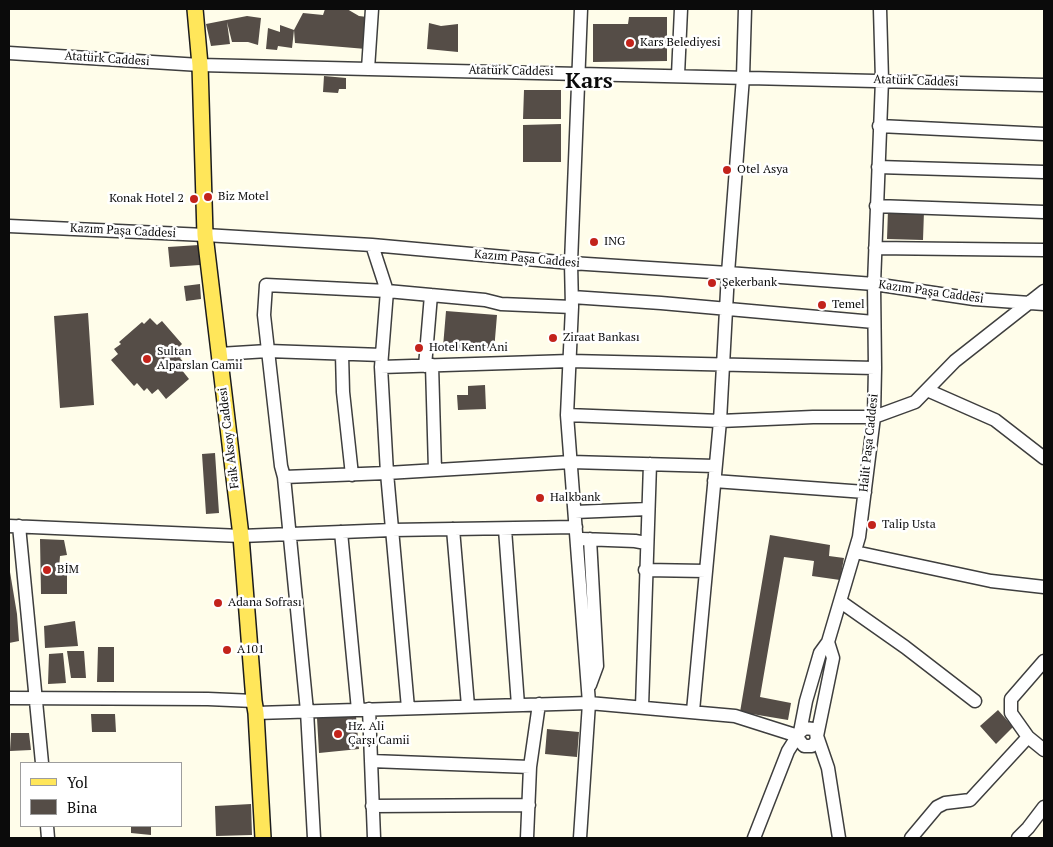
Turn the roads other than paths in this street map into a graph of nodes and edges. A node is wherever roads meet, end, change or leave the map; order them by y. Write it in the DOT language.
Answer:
graph roads {
  1 [pos="195,9"];
  2 [pos="372,9"];
  3 [pos="581,9"];
  4 [pos="681,9"];
  5 [pos="745,9"];
  6 [pos="880,9"];
  7 [pos="9,53"];
  8 [pos="200,65"];
  9 [pos="368,68"];
  10 [pos="579,73"];
  11 [pos="678,76"];
  12 [pos="743,77"];
  13 [pos="882,80"];
  14 [pos="1044,85"];
  15 [pos="880,126"];
  16 [pos="1044,134"];
  17 [pos="878,167"];
  18 [pos="1044,172"];
  19 [pos="876,206"];
  20 [pos="1044,212"];
  21 [pos="9,226"];
  22 [pos="205,235"];
  23 [pos="372,245"];
  24 [pos="875,248"];
  25 [pos="1044,250"];
  26 [pos="571,263"];
  27 [pos="728,273"];
  28 [pos="874,284"];
  29 [pos="387,291"];
  30 [pos="1044,291"];
  31 [pos="431,295"];
  32 [pos="572,302"];
  33 [pos="1029,302"];
  34 [pos="1044,304"];
  35 [pos="725,310"];
  36 [pos="874,322"];
  37 [pos="268,351"];
  38 [pos="219,354"];
  39 [pos="342,354"];
  40 [pos="382,361"];
  41 [pos="570,362"];
  42 [pos="722,365"];
  43 [pos="428,366"];
  44 [pos="875,368"];
  45 [pos="927,390"];
  46 [pos="567,415"];
  47 [pos="874,417"];
  48 [pos="720,421"];
  49 [pos="1041,454"];
  50 [pos="571,462"];
  51 [pos="650,464"];
  52 [pos="715,466"];
  53 [pos="435,470"];
  54 [pos="387,473"];
  55 [pos="352,475"];
  56 [pos="284,478"];
  57 [pos="714,481"];
  58 [pos="865,492"];
  59 [pos="648,509"];
  60 [pos="575,512"];
  61 [pos="14,526"];
  62 [pos="505,528"];
  63 [pos="453,529"];
  64 [pos="392,530"];
  65 [pos="340,532"];
  66 [pos="576,533"];
  67 [pos="290,534"];
  68 [pos="241,536"];
  69 [pos="590,539"];
  70 [pos="646,543"];
  71 [pos="855,552"];
  72 [pos="645,570"];
  73 [pos="706,571"];
  74 [pos="1044,587"];
  75 [pos="841,602"];
  76 [pos="828,642"];
  77 [pos="1044,661"];
  78 [pos="9,698"];
  79 [pos="37,698"];
  80 [pos="589,698"];
  81 [pos="975,701"];
  82 [pos="540,704"];
  83 [pos="518,705"];
  84 [pos="468,706"];
  85 [pos="255,707"];
  86 [pos="642,707"];
  87 [pos="408,708"];
  88 [pos="364,709"];
  89 [pos="306,711"];
  90 [pos="693,711"];
  91 [pos="799,734"];
  92 [pos="817,736"];
  93 [pos="1028,737"];
  94 [pos="1044,750"];
  95 [pos="371,761"];
  96 [pos="42,762"];
  97 [pos="530,767"];
  98 [pos="529,805"];
  99 [pos="372,806"];
  100 [pos="1044,807"];
  101 [pos="263,838"];
  102 [pos="314,838"];
  103 [pos="374,838"];
  104 [pos="527,838"];
  105 [pos="580,838"];
  106 [pos="754,838"];
  107 [pos="839,838"];
  108 [pos="912,838"];
  109 [pos="1018,838"];
  1 -- 8 [label="main road, Faik Aksoy Caddesi"];
  2 -- 9 [label="street"];
  3 -- 10 [label="street"];
  4 -- 11 [label="street"];
  5 -- 12 [label="street"];
  6 -- 13 [label="street, Halit Paşa Caddesi"];
  7 -- 8 [label="street, Atatürk Caddesi"];
  8 -- 9 [label="street, Atatürk Caddesi"];
  8 -- 22 [label="main road, Faik Aksoy Caddesi"];
  9 -- 10 [label="street, Atatürk Caddesi"];
  10 -- 11 [label="street, Atatürk Caddesi"];
  10 -- 26 [label="street"];
  11 -- 12 [label="street, Atatürk Caddesi"];
  12 -- 13 [label="street, Atatürk Caddesi"];
  12 -- 27 [label="street"];
  13 -- 14 [label="street, Atatürk Caddesi"];
  13 -- 15 [label="street, Halit Paşa Caddesi"];
  15 -- 16 [label="street"];
  15 -- 17 [label="street, Halit Paşa Caddesi"];
  17 -- 18 [label="street"];
  17 -- 19 [label="street, Halit Paşa Caddesi"];
  19 -- 20 [label="street"];
  19 -- 24 [label="street, Halit Paşa Caddesi"];
  21 -- 22 [label="street, Kazım Paşa Caddesi"];
  22 -- 23 [label="street, Kazım Paşa Caddesi"];
  22 -- 38 [label="main road, Faik Aksoy Caddesi"];
  23 -- 26 [label="street, Kazım Paşa Caddesi"];
  23 -- 29 [label="street"];
  24 -- 25 [label="street"];
  24 -- 28 [label="street, Halit Paşa Caddesi"];
  26 -- 27 [label="street, Kazım Paşa Caddesi"];
  26 -- 32 [label="street"];
  27 -- 28 [label="street, Kazım Paşa Caddesi"];
  27 -- 35 [label="street"];
  28 -- 33 [label="street, Kazım Paşa Caddesi"];
  28 -- 36 [label="street, Halit Paşa Caddesi"];
  29 -- 31 [label="street"];
  29 -- 37 [label="street"];
  29 -- 40 [label="street"];
  30 -- 33 [label="street"];
  31 -- 32 [label="street"];
  31 -- 43 [label="street"];
  32 -- 35 [label="street"];
  32 -- 41 [label="street"];
  33 -- 34 [label="street, Kazım Paşa Caddesi"];
  33 -- 45 [label="street"];
  35 -- 36 [label="street"];
  35 -- 42 [label="street"];
  36 -- 44 [label="street, Halit Paşa Caddesi"];
  37 -- 38 [label="street"];
  37 -- 39 [label="street"];
  37 -- 56 [label="street"];
  38 -- 68 [label="main road, Faik Aksoy Caddesi"];
  39 -- 40 [label="street"];
  39 -- 55 [label="street"];
  40 -- 43 [label="street"];
  40 -- 54 [label="street"];
  41 -- 42 [label="street"];
  41 -- 43 [label="street"];
  41 -- 46 [label="street"];
  42 -- 44 [label="street"];
  42 -- 48 [label="street"];
  43 -- 53 [label="street"];
  44 -- 47 [label="street, Halit Paşa Caddesi"];
  45 -- 47 [label="street"];
  45 -- 49 [label="street"];
  46 -- 48 [label="street"];
  46 -- 50 [label="street"];
  47 -- 48 [label="street"];
  47 -- 58 [label="street, Halit Paşa Caddesi"];
  48 -- 52 [label="street"];
  50 -- 51 [label="street"];
  50 -- 53 [label="street"];
  50 -- 60 [label="street"];
  51 -- 52 [label="street"];
  51 -- 59 [label="street"];
  52 -- 57 [label="street"];
  53 -- 54 [label="street"];
  54 -- 55 [label="street"];
  54 -- 64 [label="street"];
  55 -- 56 [label="street"];
  56 -- 67 [label="street"];
  57 -- 58 [label="street"];
  57 -- 73 [label="street"];
  58 -- 71 [label="street, Halit Paşa Caddesi"];
  59 -- 60 [label="street"];
  59 -- 70 [label="street"];
  60 -- 66 [label="street"];
  61 -- 68 [label="street"];
  61 -- 79 [label="street"];
  62 -- 63 [label="street"];
  62 -- 66 [label="street"];
  62 -- 83 [label="street"];
  63 -- 64 [label="street"];
  63 -- 84 [label="street"];
  64 -- 65 [label="street"];
  64 -- 87 [label="street"];
  65 -- 67 [label="street"];
  65 -- 88 [label="street"];
  66 -- 69 [label="street"];
  66 -- 80 [label="street"];
  67 -- 68 [label="street"];
  67 -- 89 [label="street"];
  68 -- 85 [label="main road, Faik Aksoy Caddesi"];
  69 -- 70 [label="street"];
  69 -- 80 [label="street"];
  70 -- 72 [label="street"];
  71 -- 74 [label="street"];
  71 -- 75 [label="street, Halit Paşa Caddesi"];
  72 -- 73 [label="street"];
  72 -- 86 [label="street"];
  73 -- 90 [label="street"];
  75 -- 76 [label="street, Halit Paşa Caddesi"];
  75 -- 81 [label="street"];
  76 -- 91 [label="street"];
  76 -- 92 [label="street, Halit Paşa Caddesi"];
  77 -- 93 [label="street"];
  78 -- 79 [label="street"];
  79 -- 85 [label="street"];
  79 -- 96 [label="street"];
  80 -- 82 [label="street"];
  80 -- 86 [label="street"];
  80 -- 105 [label="street"];
  82 -- 83 [label="street"];
  82 -- 97 [label="street"];
  83 -- 84 [label="street"];
  84 -- 87 [label="street"];
  85 -- 89 [label="street"];
  85 -- 101 [label="main road, Faik Aksoy Caddesi"];
  86 -- 90 [label="street"];
  87 -- 88 [label="street"];
  88 -- 89 [label="street"];
  88 -- 95 [label="street"];
  89 -- 102 [label="street"];
  90 -- 91 [label="street"];
  91 -- 92 [label="street"];
  91 -- 106 [label="street"];
  92 -- 107 [label="street"];
  93 -- 94 [label="street"];
  93 -- 108 [label="street"];
  95 -- 97 [label="street"];
  95 -- 99 [label="street"];
  97 -- 98 [label="street"];
  98 -- 99 [label="street"];
  98 -- 104 [label="street"];
  99 -- 103 [label="street"];
  100 -- 109 [label="street"];
}
